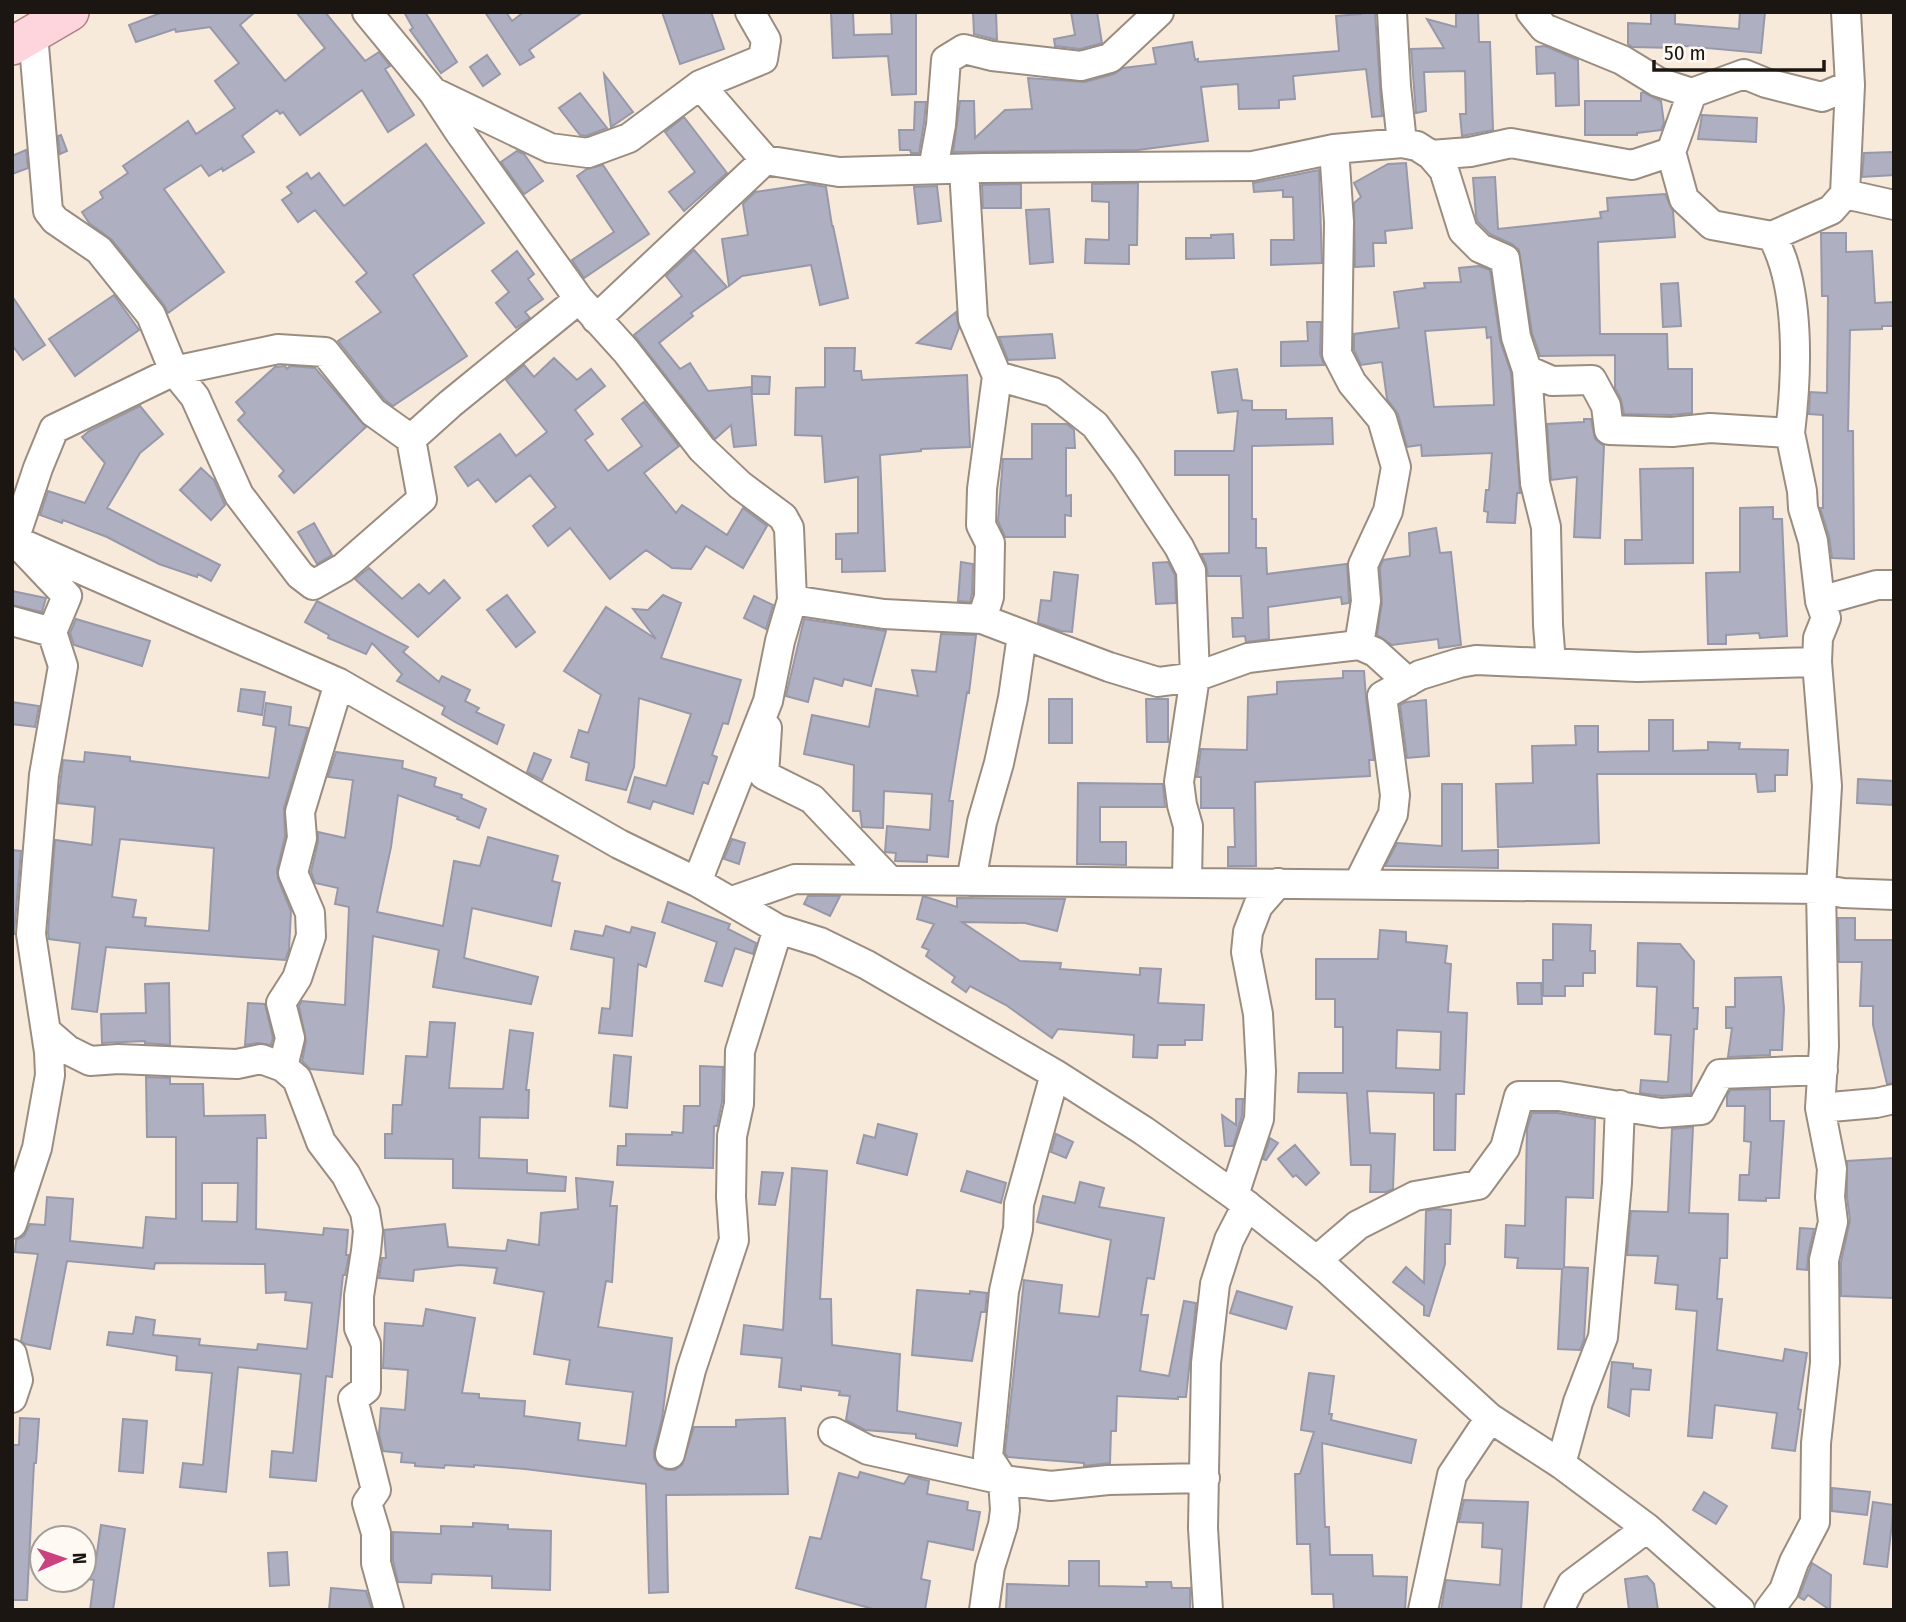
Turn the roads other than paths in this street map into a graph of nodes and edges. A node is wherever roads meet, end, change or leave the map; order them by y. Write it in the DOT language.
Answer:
graph roads {
  1 [pos="367,12"];
  2 [pos="750,12"];
  3 [pos="1159,12"];
  4 [pos="1392,12"];
  5 [pos="1531,12"];
  6 [pos="1846,12"];
  7 [pos="46,25"];
  8 [pos="700,85"];
  9 [pos="1850,85"];
  10 [pos="433,92"];
  11 [pos="1692,93"];
  12 [pos="1402,143"];
  13 [pos="1334,149"];
  14 [pos="1671,152"];
  15 [pos="1431,155"];
  16 [pos="765,160"];
  17 [pos="933,169"];
  18 [pos="964,169"];
  19 [pos="1846,194"];
  20 [pos="1894,205"];
  21 [pos="1772,236"];
  22 [pos="587,309"];
  23 [pos="1527,370"];
  24 [pos="174,371"];
  25 [pos="997,376"];
  26 [pos="1790,433"];
  27 [pos="411,439"];
  28 [pos="13,540"];
  29 [pos="1894,585"];
  30 [pos="792,600"];
  31 [pos="1819,601"];
  32 [pos="982,620"];
  33 [pos="12,621"];
  34 [pos="52,632"];
  35 [pos="1022,635"];
  36 [pos="1359,645"];
  37 [pos="1817,662"];
  38 [pos="1552,663"];
  39 [pos="1195,677"];
  40 [pos="339,682"];
  41 [pos="1408,682"];
  42 [pos="768,701"];
  43 [pos="889,880"];
  44 [pos="971,881"];
  45 [pos="1187,881"];
  46 [pos="697,882"];
  47 [pos="1359,882"];
  48 [pos="1278,883"];
  49 [pos="1821,889"];
  50 [pos="1894,895"];
  51 [pos="732,901"];
  52 [pos="778,929"];
  53 [pos="46,1031"];
  54 [pos="283,1067"];
  55 [pos="1823,1070"];
  56 [pos="1055,1074"];
  57 [pos="1894,1099"];
  58 [pos="1619,1105"];
  59 [pos="1819,1108"];
  60 [pos="1241,1200"];
  61 [pos="12,1224"];
  62 [pos="1317,1260"];
  63 [pos="12,1354"];
  64 [pos="12,1398"];
  65 [pos="1490,1418"];
  66 [pos="833,1432"];
  67 [pos="670,1454"];
  68 [pos="1561,1464"];
  69 [pos="1205,1478"];
  70 [pos="1003,1479"];
  71 [pos="1647,1528"];
  72 [pos="1733,1608"];
  73 [pos="389,1610"];
  74 [pos="984,1610"];
  75 [pos="1208,1610"];
  76 [pos="1423,1610"];
  77 [pos="1559,1610"];
  78 [pos="1769,1610"];
  1 -- 10 [label="street"];
  2 -- 8 [label="street"];
  3 -- 17 [label="street"];
  4 -- 12 [label="street"];
  5 -- 11 [label="street"];
  6 -- 9 [label="street"];
  7 -- 24 [label="street"];
  8 -- 10 [label="street"];
  8 -- 16 [label="street"];
  9 -- 11 [label="street"];
  9 -- 19 [label="street"];
  10 -- 22 [label="street"];
  11 -- 14 [label="street"];
  12 -- 13 [label="street"];
  12 -- 15 [label="street"];
  13 -- 18 [label="street"];
  13 -- 36 [label="street"];
  14 -- 15 [label="street"];
  14 -- 21 [label="street"];
  15 -- 23 [label="street"];
  16 -- 17 [label="street"];
  16 -- 22 [label="street"];
  17 -- 18 [label="street"];
  18 -- 25 [label="street"];
  19 -- 20 [label="street"];
  19 -- 21 [label="street"];
  21 -- 26 [label="street"];
  22 -- 27 [label="street"];
  22 -- 30 [label="street"];
  23 -- 26 [label="street"];
  23 -- 38 [label="street"];
  24 -- 27 [label="street"];
  24 -- 27 [label="street"];
  24 -- 28 [label="street"];
  25 -- 32 [label="street"];
  25 -- 39 [label="street"];
  26 -- 31 [label="street"];
  28 -- 34 [label="street"];
  28 -- 40 [label="street"];
  29 -- 31 [label="street"];
  30 -- 32 [label="street"];
  30 -- 42 [label="street"];
  31 -- 37 [label="street"];
  32 -- 35 [label="street"];
  33 -- 34 [label="street"];
  34 -- 53 [label="street"];
  35 -- 39 [label="street"];
  35 -- 44 [label="street"];
  36 -- 39 [label="street"];
  36 -- 41 [label="street"];
  37 -- 38 [label="street"];
  37 -- 49 [label="street"];
  38 -- 41 [label="street"];
  39 -- 45 [label="street"];
  40 -- 46 [label="street"];
  40 -- 54 [label="street"];
  41 -- 47 [label="street"];
  42 -- 43 [label="street"];
  42 -- 46 [label="street"];
  43 -- 44 [label="street"];
  43 -- 51 [label="street"];
  44 -- 45 [label="street"];
  45 -- 48 [label="street"];
  46 -- 51 [label="street"];
  47 -- 48 [label="street"];
  47 -- 49 [label="street"];
  48 -- 60 [label="street"];
  49 -- 50 [label="street"];
  49 -- 55 [label="street"];
  51 -- 52 [label="street"];
  52 -- 56 [label="street"];
  52 -- 67 [label="street"];
  53 -- 54 [label="street"];
  53 -- 61 [label="street"];
  54 -- 73 [label="street"];
  55 -- 58 [label="street"];
  55 -- 59 [label="street"];
  56 -- 60 [label="street"];
  56 -- 70 [label="street"];
  57 -- 59 [label="street"];
  58 -- 62 [label="street"];
  58 -- 68 [label="street"];
  59 -- 78 [label="street"];
  60 -- 62 [label="street"];
  60 -- 69 [label="street"];
  62 -- 65 [label="street"];
  63 -- 64 [label="street"];
  65 -- 68 [label="street"];
  65 -- 76 [label="street"];
  66 -- 70 [label="street"];
  68 -- 71 [label="street"];
  69 -- 70 [label="street"];
  69 -- 75 [label="street"];
  70 -- 74 [label="street"];
  71 -- 72 [label="street"];
  71 -- 77 [label="street"];
}
